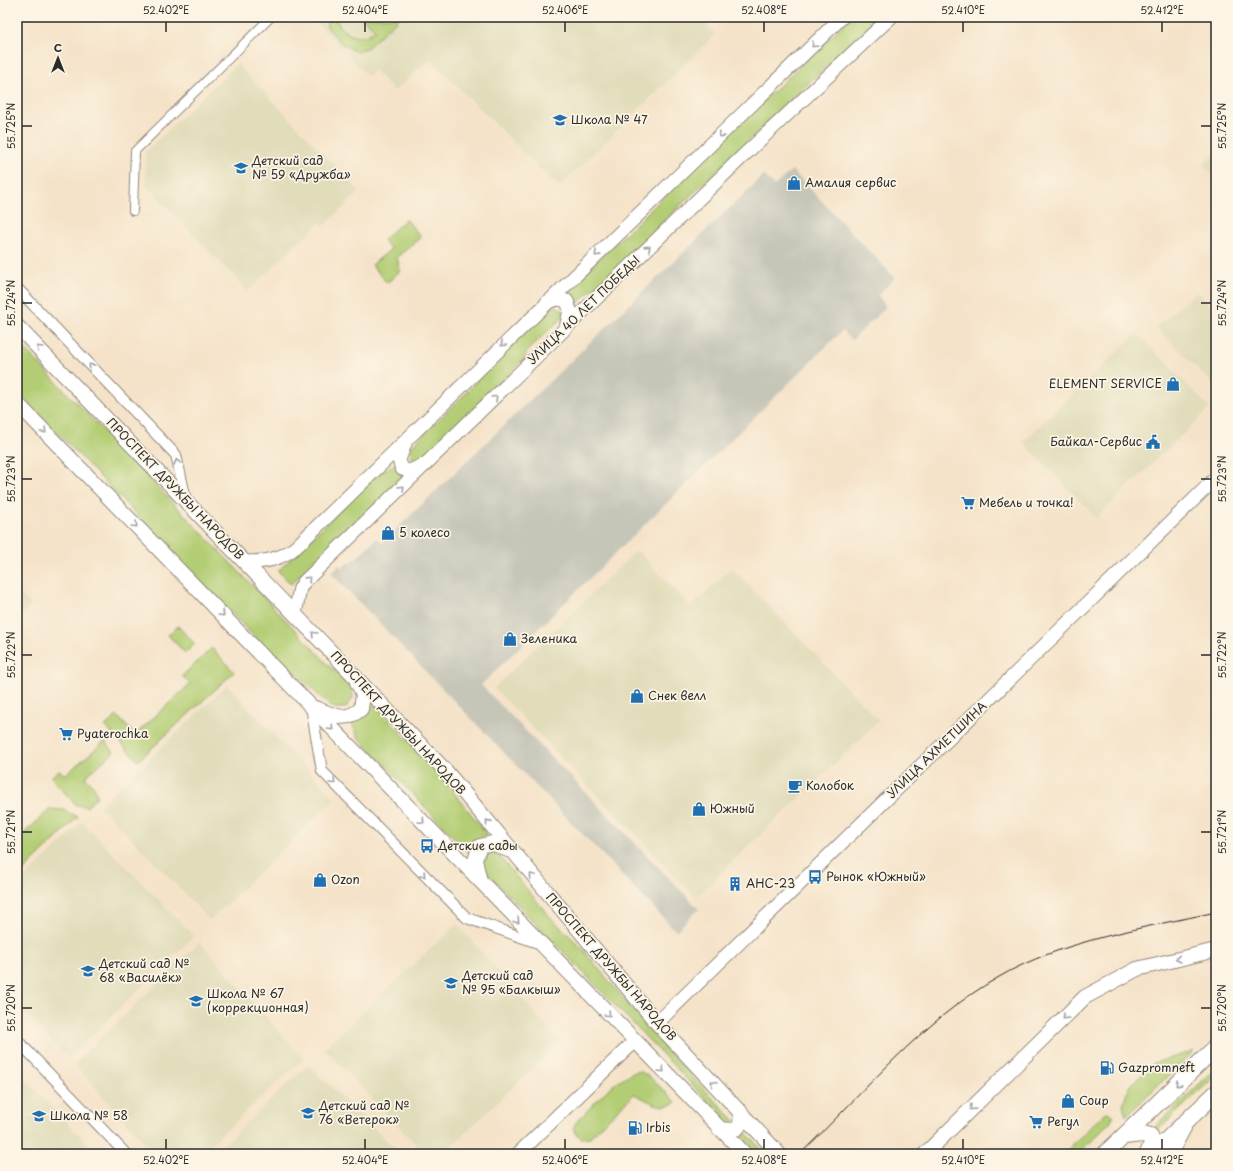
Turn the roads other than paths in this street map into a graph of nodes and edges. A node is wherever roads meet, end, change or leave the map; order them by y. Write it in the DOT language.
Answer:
graph roads {
  1 [pos="271,17"];
  2 [pos="842,17"];
  3 [pos="891,17"];
  4 [pos="133,211"];
  5 [pos="17,288"];
  6 [pos="547,302"];
  7 [pos="17,326"];
  8 [pos="566,328"];
  9 [pos="17,403"];
  10 [pos="407,437"];
  11 [pos="429,463"];
  12 [pos="1216,478"];
  13 [pos="186,499"];
  14 [pos="245,562"];
  15 [pos="295,614"];
  16 [pos="353,674"];
  17 [pos="311,707"];
  18 [pos="512,852"];
  19 [pos="481,882"];
  20 [pos="540,944"];
  21 [pos="1216,950"];
  22 [pos="657,1023"];
  23 [pos="17,1040"];
  24 [pos="634,1042"];
  25 [pos="1216,1047"];
  26 [pos="1216,1093"];
  27 [pos="740,1111"];
  28 [pos="1189,1119"];
  29 [pos="719,1129"];
  30 [pos="1124,1136"];
  31 [pos="126,1154"];
  32 [pos="518,1154"];
  33 [pos="744,1154"];
  34 [pos="779,1154"];
  35 [pos="925,1154"];
  36 [pos="1105,1154"];
  37 [pos="1148,1154"];
  38 [pos="1152,1154"];
  39 [pos="1170,1154"];
  1 -- 4 [label="street"];
  2 -- 6 [label="street, one-way"];
  8 -- 3 [label="street, УЛИЦА 40 ЛЕТ ПОБЕДЫ, one-way"];
  13 -- 5 [label="street, one-way"];
  6 -- 8 [label="street"];
  6 -- 10 [label="street, one-way"];
  13 -- 7 [label="main road, ПРОСПЕКТ ДРУЖБЫ НАРОДОВ, one-way"];
  11 -- 8 [label="street, УЛИЦА 40 ЛЕТ ПОБЕДЫ, one-way"];
  9 -- 17 [label="main road, one-way"];
  10 -- 11 [label="street"];
  10 -- 14 [label="street"];
  15 -- 11 [label="street, УЛИЦА 40 ЛЕТ ПОБЕДЫ, one-way"];
  12 -- 22 [label="street, УЛИЦА АХМЕТШИНА"];
  13 -- 14 [label="main road, ПРОСПЕКТ ДРУЖБЫ НАРОДОВ"];
  14 -- 15 [label="main road, ПРОСПЕКТ ДРУЖБЫ НАРОДОВ"];
  16 -- 15 [label="main road, ПРОСПЕКТ ДРУЖБЫ НАРОДОВ, one-way"];
  16 -- 17 [label="main road"];
  18 -- 16 [label="main road, ПРОСПЕКТ ДРУЖБЫ НАРОДОВ, one-way"];
  17 -- 19 [label="main road, one-way"];
  17 -- 20 [label="street, one-way"];
  18 -- 19 [label="main road"];
  22 -- 18 [label="main road, ПРОСПЕКТ ДРУЖБЫ НАРОДОВ, one-way"];
  19 -- 20 [label="main road, one-way"];
  20 -- 24 [label="main road, one-way"];
  21 -- 35 [label="main road, one-way"];
  27 -- 22 [label="main road, ПРОСПЕКТ ДРУЖБЫ НАРОДОВ, one-way"];
  23 -- 31 [label="street"];
  24 -- 29 [label="main road, one-way"];
  24 -- 32 [label="street"];
  25 -- 30 [label="main road, one-way"];
  26 -- 28 [label="main road"];
  27 -- 29 [label="main road"];
  27 -- 34 [label="main road, ПРОСПЕКТ ДРУЖБЫ НАРОДОВ"];
  28 -- 38 [label="main road"];
  28 -- 39 [label="main road"];
  29 -- 33 [label="main road"];
  30 -- 36 [label="main road"];
  30 -- 37 [label="main road"];
}
